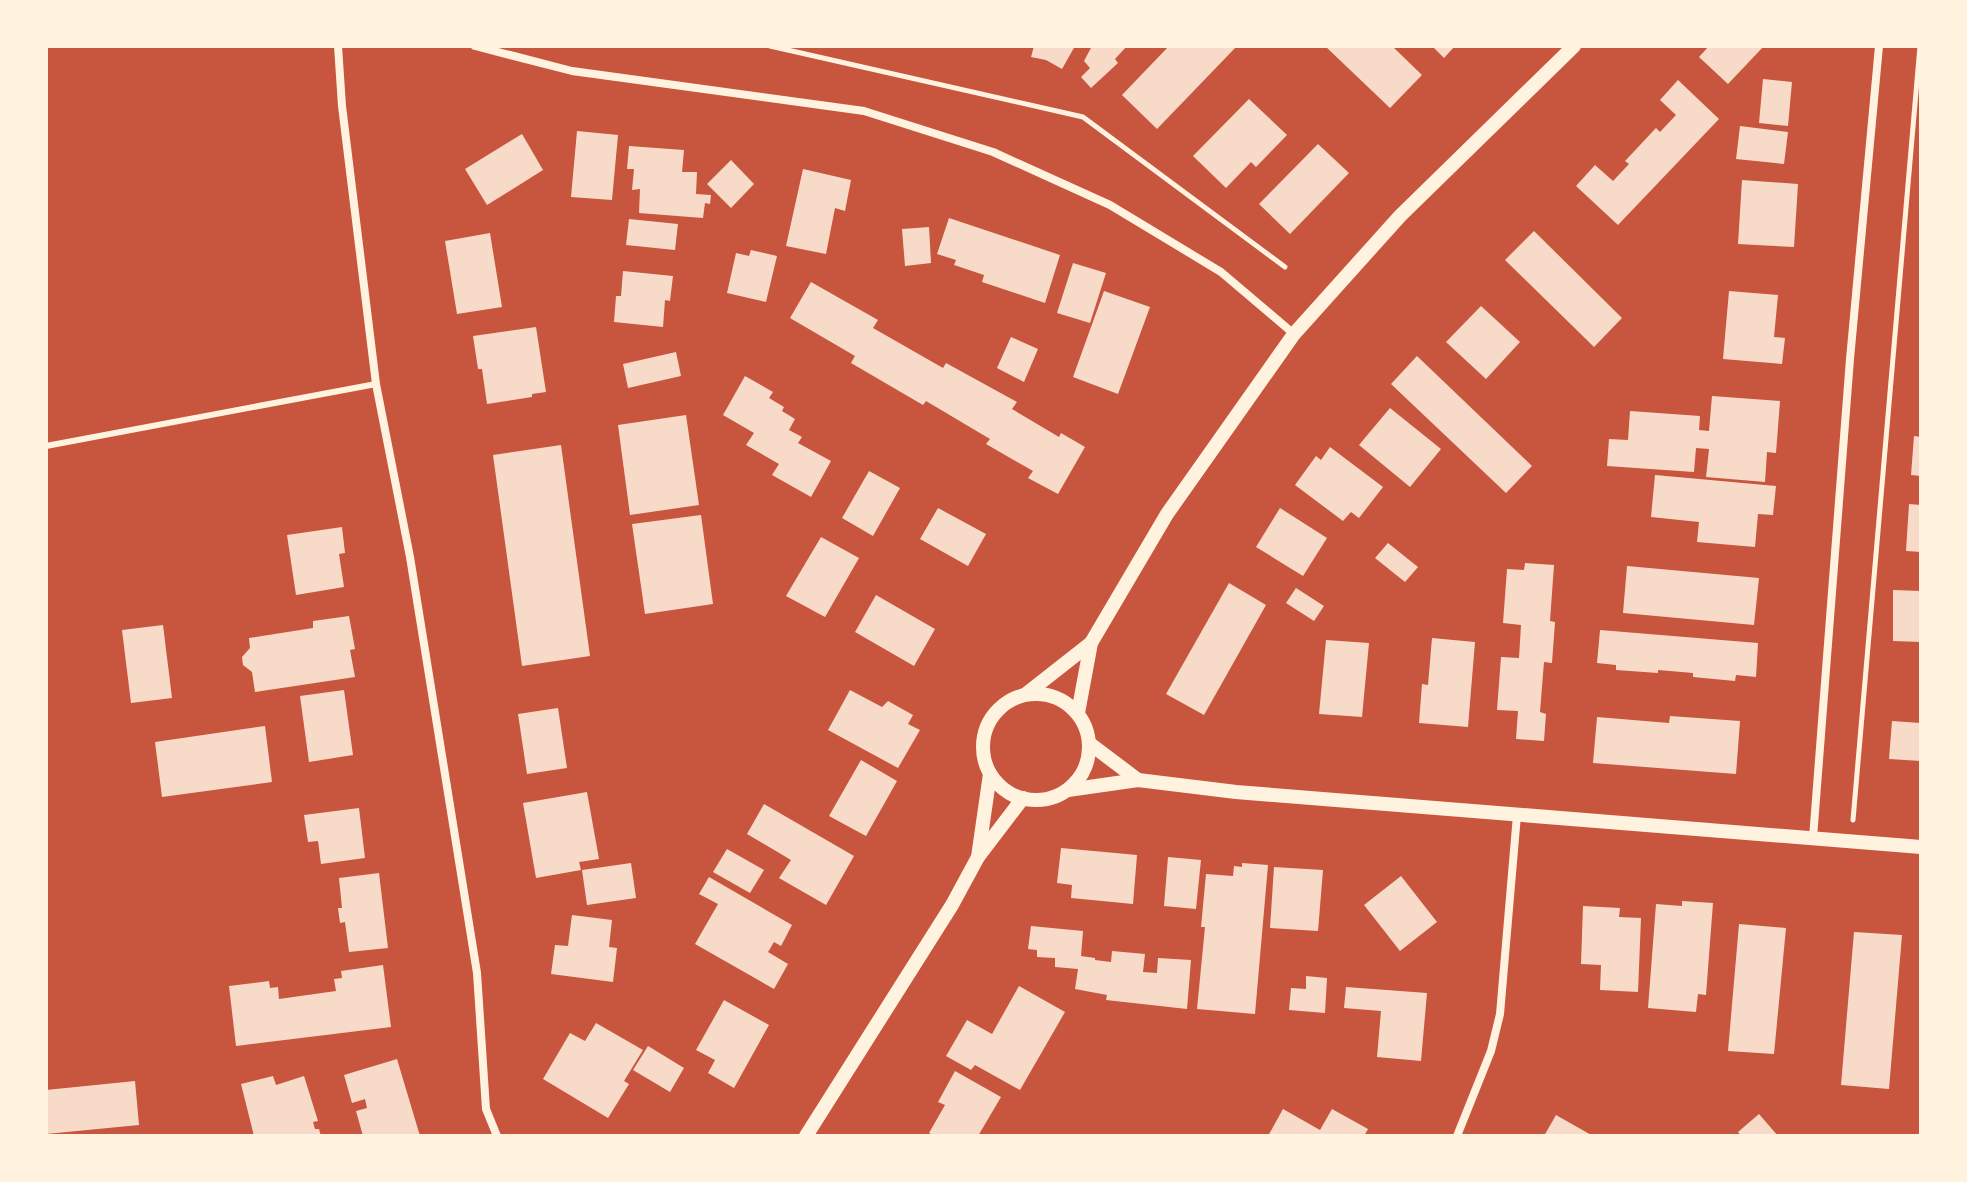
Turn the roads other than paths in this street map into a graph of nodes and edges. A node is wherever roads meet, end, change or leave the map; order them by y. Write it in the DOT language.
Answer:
graph roads {
  1 [pos="338,46"];
  2 [pos="475,46"];
  3 [pos="1574,46"];
  4 [pos="1879,46"];
  5 [pos="1294,334"];
  6 [pos="376,384"];
  7 [pos="46,446"];
  8 [pos="1091,643"];
  9 [pos="1026,694"];
  10 [pos="1078,713"];
  11 [pos="1089,743"];
  12 [pos="990,774"];
  13 [pos="1138,780"];
  14 [pos="1068,790"];
  15 [pos="1023,798"];
  16 [pos="1517,815"];
  17 [pos="1813,838"];
  18 [pos="1921,847"];
  19 [pos="978,857"];
  20 [pos="497,1136"];
  21 [pos="806,1136"];
  22 [pos="1457,1136"];
  1 -- 6 [label="street"];
  2 -- 5 [label="street"];
  3 -- 5 [label="street"];
  4 -- 17 [label="street"];
  5 -- 8 [label="street"];
  6 -- 7 [label="lane"];
  6 -- 20 [label="street"];
  8 -- 9 [label="street"];
  8 -- 10 [label="street"];
  9 -- 10 [label="street"];
  9 -- 12 [label="street"];
  10 -- 11 [label="street"];
  11 -- 13 [label="street"];
  11 -- 14 [label="street"];
  12 -- 15 [label="street"];
  12 -- 19 [label="street"];
  13 -- 14 [label="street"];
  13 -- 16 [label="street"];
  14 -- 15 [label="street"];
  15 -- 19 [label="street"];
  16 -- 17 [label="street"];
  16 -- 22 [label="street"];
  17 -- 18 [label="street"];
  19 -- 21 [label="street"];
}
